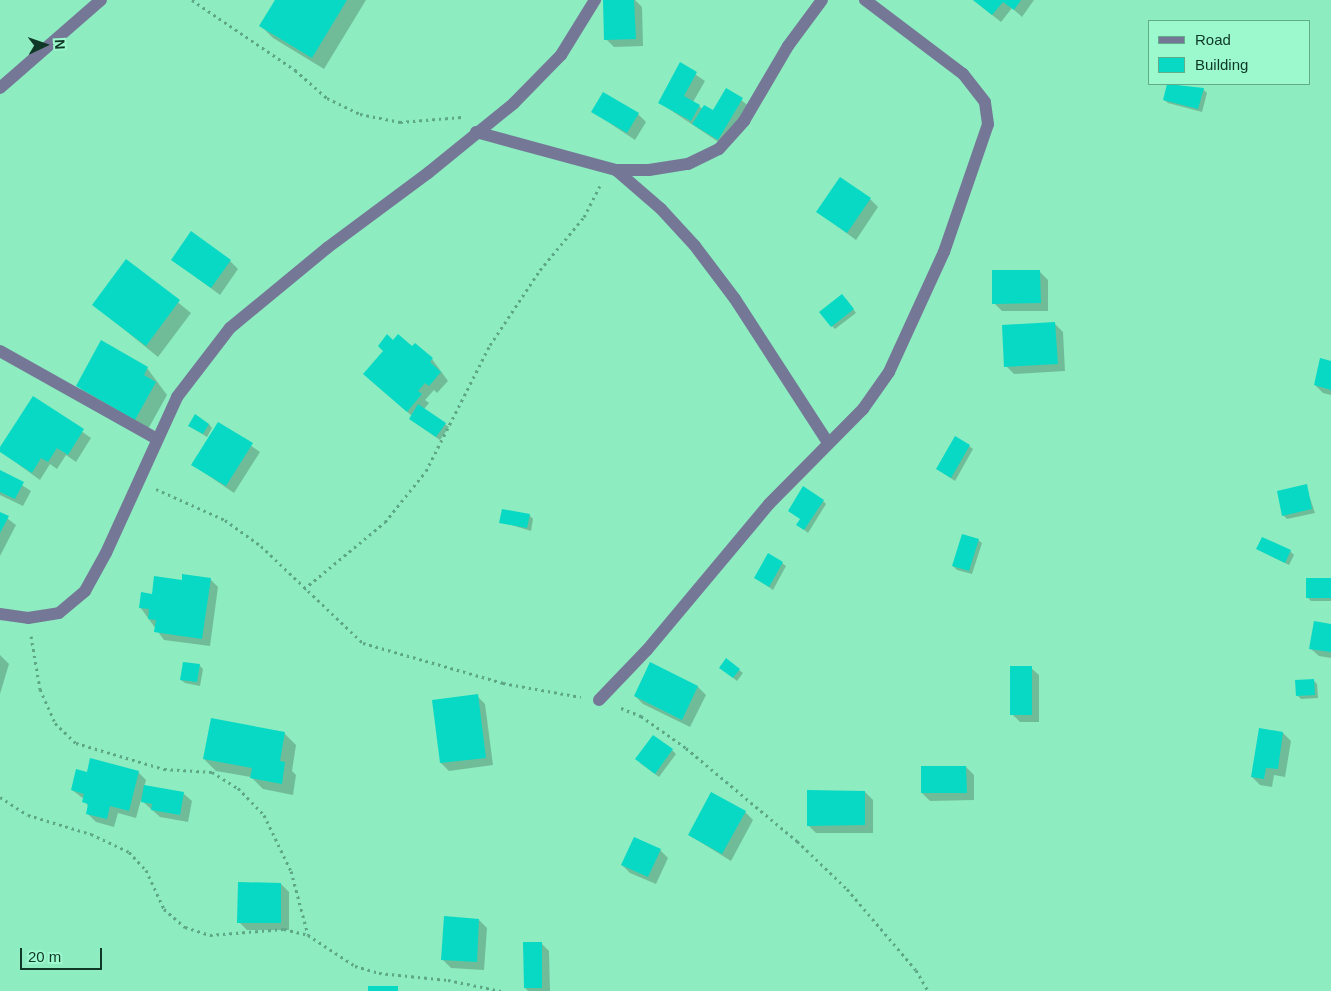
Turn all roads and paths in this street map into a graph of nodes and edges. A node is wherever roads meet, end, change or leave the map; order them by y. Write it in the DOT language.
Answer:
graph roads {
  1 [pos="101,0"];
  2 [pos="192,0"];
  3 [pos="595,0"];
  4 [pos="822,0"];
  5 [pos="864,0"];
  6 [pos="0,88"];
  7 [pos="466,116"];
  8 [pos="476,132"];
  9 [pos="612,169"];
  10 [pos="0,351"];
  11 [pos="157,439"];
  12 [pos="828,443"];
  13 [pos="137,481"];
  14 [pos="304,589"];
  15 [pos="0,614"];
  16 [pos="28,618"];
  17 [pos="598,700"];
  18 [pos="0,797"];
  19 [pos="308,935"];
  20 [pos="501,991"];
  21 [pos="928,991"];
  1 -- 6 [label="street"];
  2 -- 7 [label="path"];
  3 -- 8 [label="street"];
  4 -- 9 [label="street"];
  5 -- 12 [label="street"];
  8 -- 9 [label="street"];
  8 -- 11 [label="street"];
  9 -- 12 [label="street"];
  9 -- 14 [label="path"];
  10 -- 11 [label="street"];
  11 -- 13 [label="street"];
  12 -- 17 [label="street"];
  13 -- 14 [label="path"];
  13 -- 16 [label="street"];
  14 -- 17 [label="path"];
  15 -- 16 [label="street"];
  16 -- 19 [label="path"];
  17 -- 21 [label="path"];
  18 -- 19 [label="path"];
  19 -- 20 [label="path"];
}
